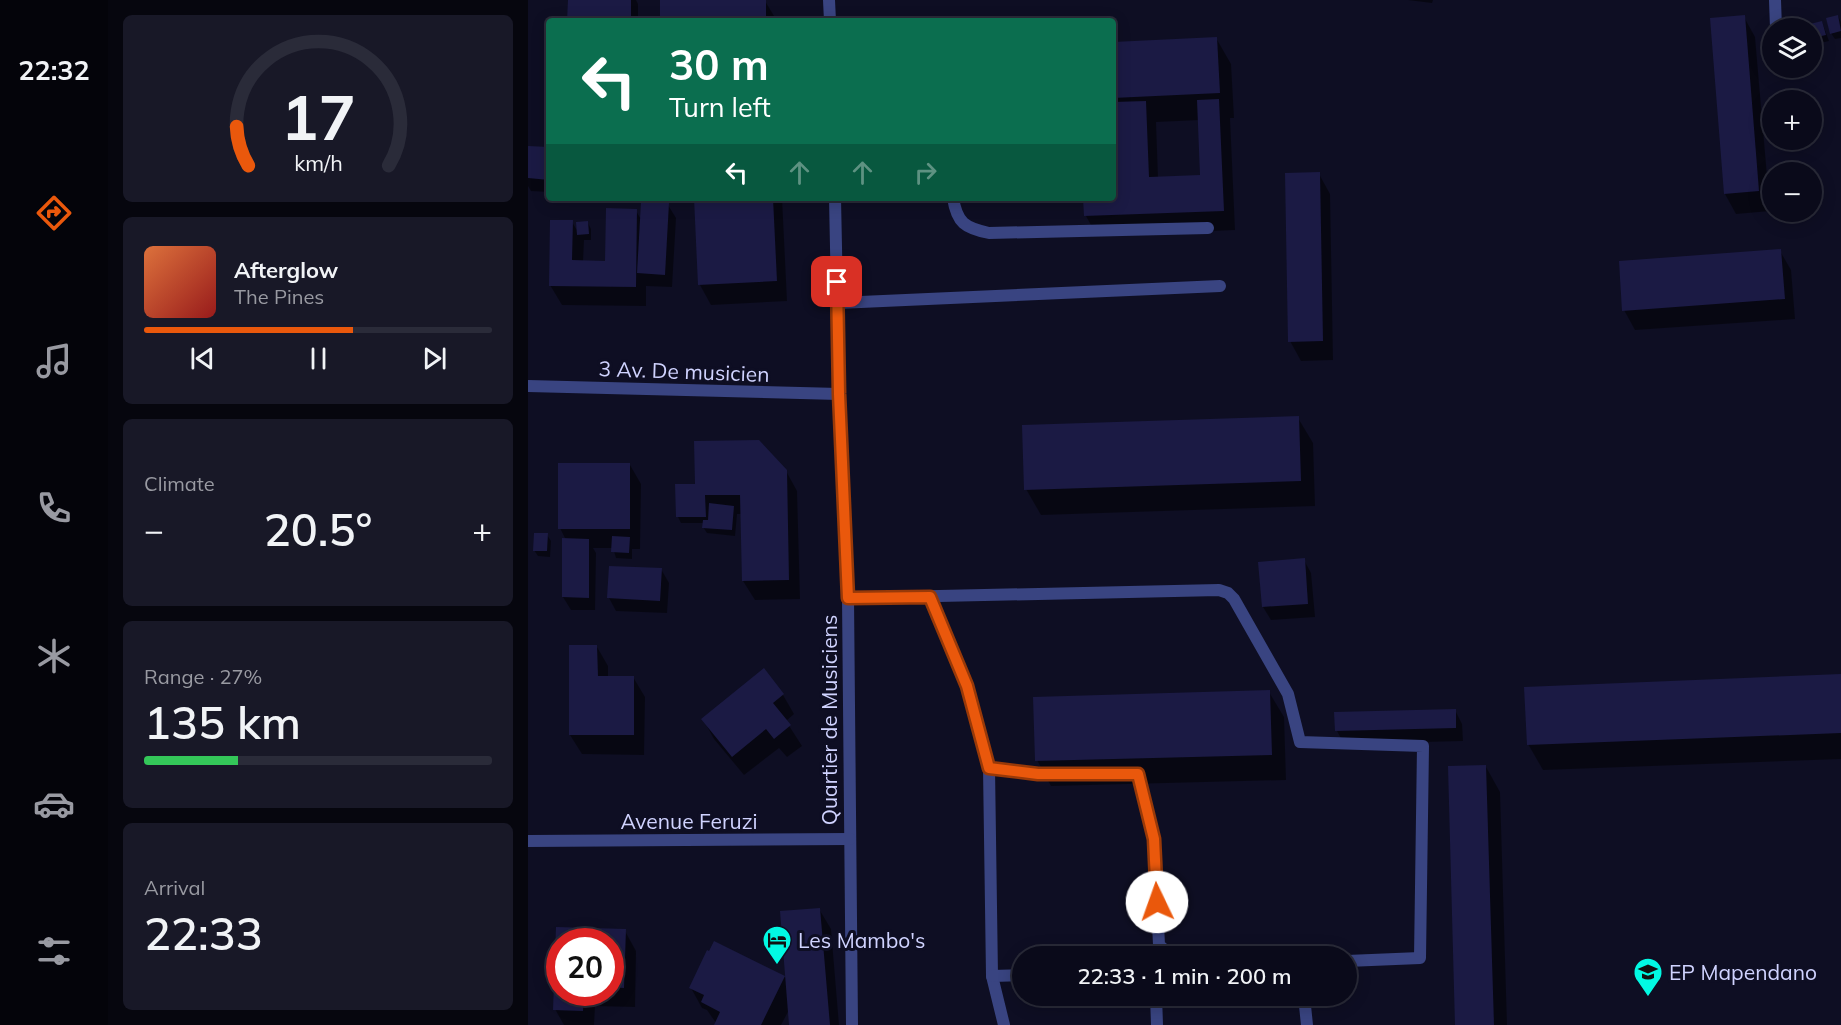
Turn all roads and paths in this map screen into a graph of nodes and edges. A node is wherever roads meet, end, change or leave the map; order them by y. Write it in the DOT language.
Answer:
graph roads {
  1 [pos="829,0"];
  2 [pos="1775,0"];
  3 [pos="833,18"];
  4 [pos="1776,18"];
  5 [pos="835,201"];
  6 [pos="954,201"];
  7 [pos="1208,228"];
  8 [pos="1220,286"];
  9 [pos="838,303"];
  10 [pos="528,386"];
  11 [pos="839,394"];
  12 [pos="930,597"];
  13 [pos="848,598"];
  14 [pos="989,768"];
  15 [pos="850,839"];
  16 [pos="528,841"];
  17 [pos="1161,946"];
  18 [pos="1357,961"];
  19 [pos="1012,975"];
  20 [pos="992,976"];
  21 [pos="1156,1006"];
  22 [pos="1305,1006"];
  23 [pos="852,1025"];
  24 [pos="1004,1025"];
  25 [pos="1157,1025"];
  26 [pos="1307,1025"];
  1 -- 3 [label="street"];
  2 -- 4 [label="street"];
  5 -- 9 [label="street, Quartier de Musiciens"];
  6 -- 7 [label="street"];
  8 -- 9 [label="street"];
  9 -- 11 [label="street, Quartier de Musiciens"];
  10 -- 11 [label="street, 3 Av. De musicien"];
  11 -- 13 [label="street, Quartier de Musiciens"];
  12 -- 13 [label="street"];
  12 -- 14 [label="street"];
  12 -- 18 [label="street"];
  13 -- 15 [label="street, Quartier de Musiciens"];
  14 -- 17 [label="street"];
  14 -- 20 [label="street"];
  15 -- 16 [label="street, Avenue Feruzi"];
  15 -- 23 [label="street, Quartier de Musiciens"];
  19 -- 20 [label="street"];
  20 -- 24 [label="street"];
  21 -- 25 [label="street"];
  22 -- 26 [label="street"];
}
